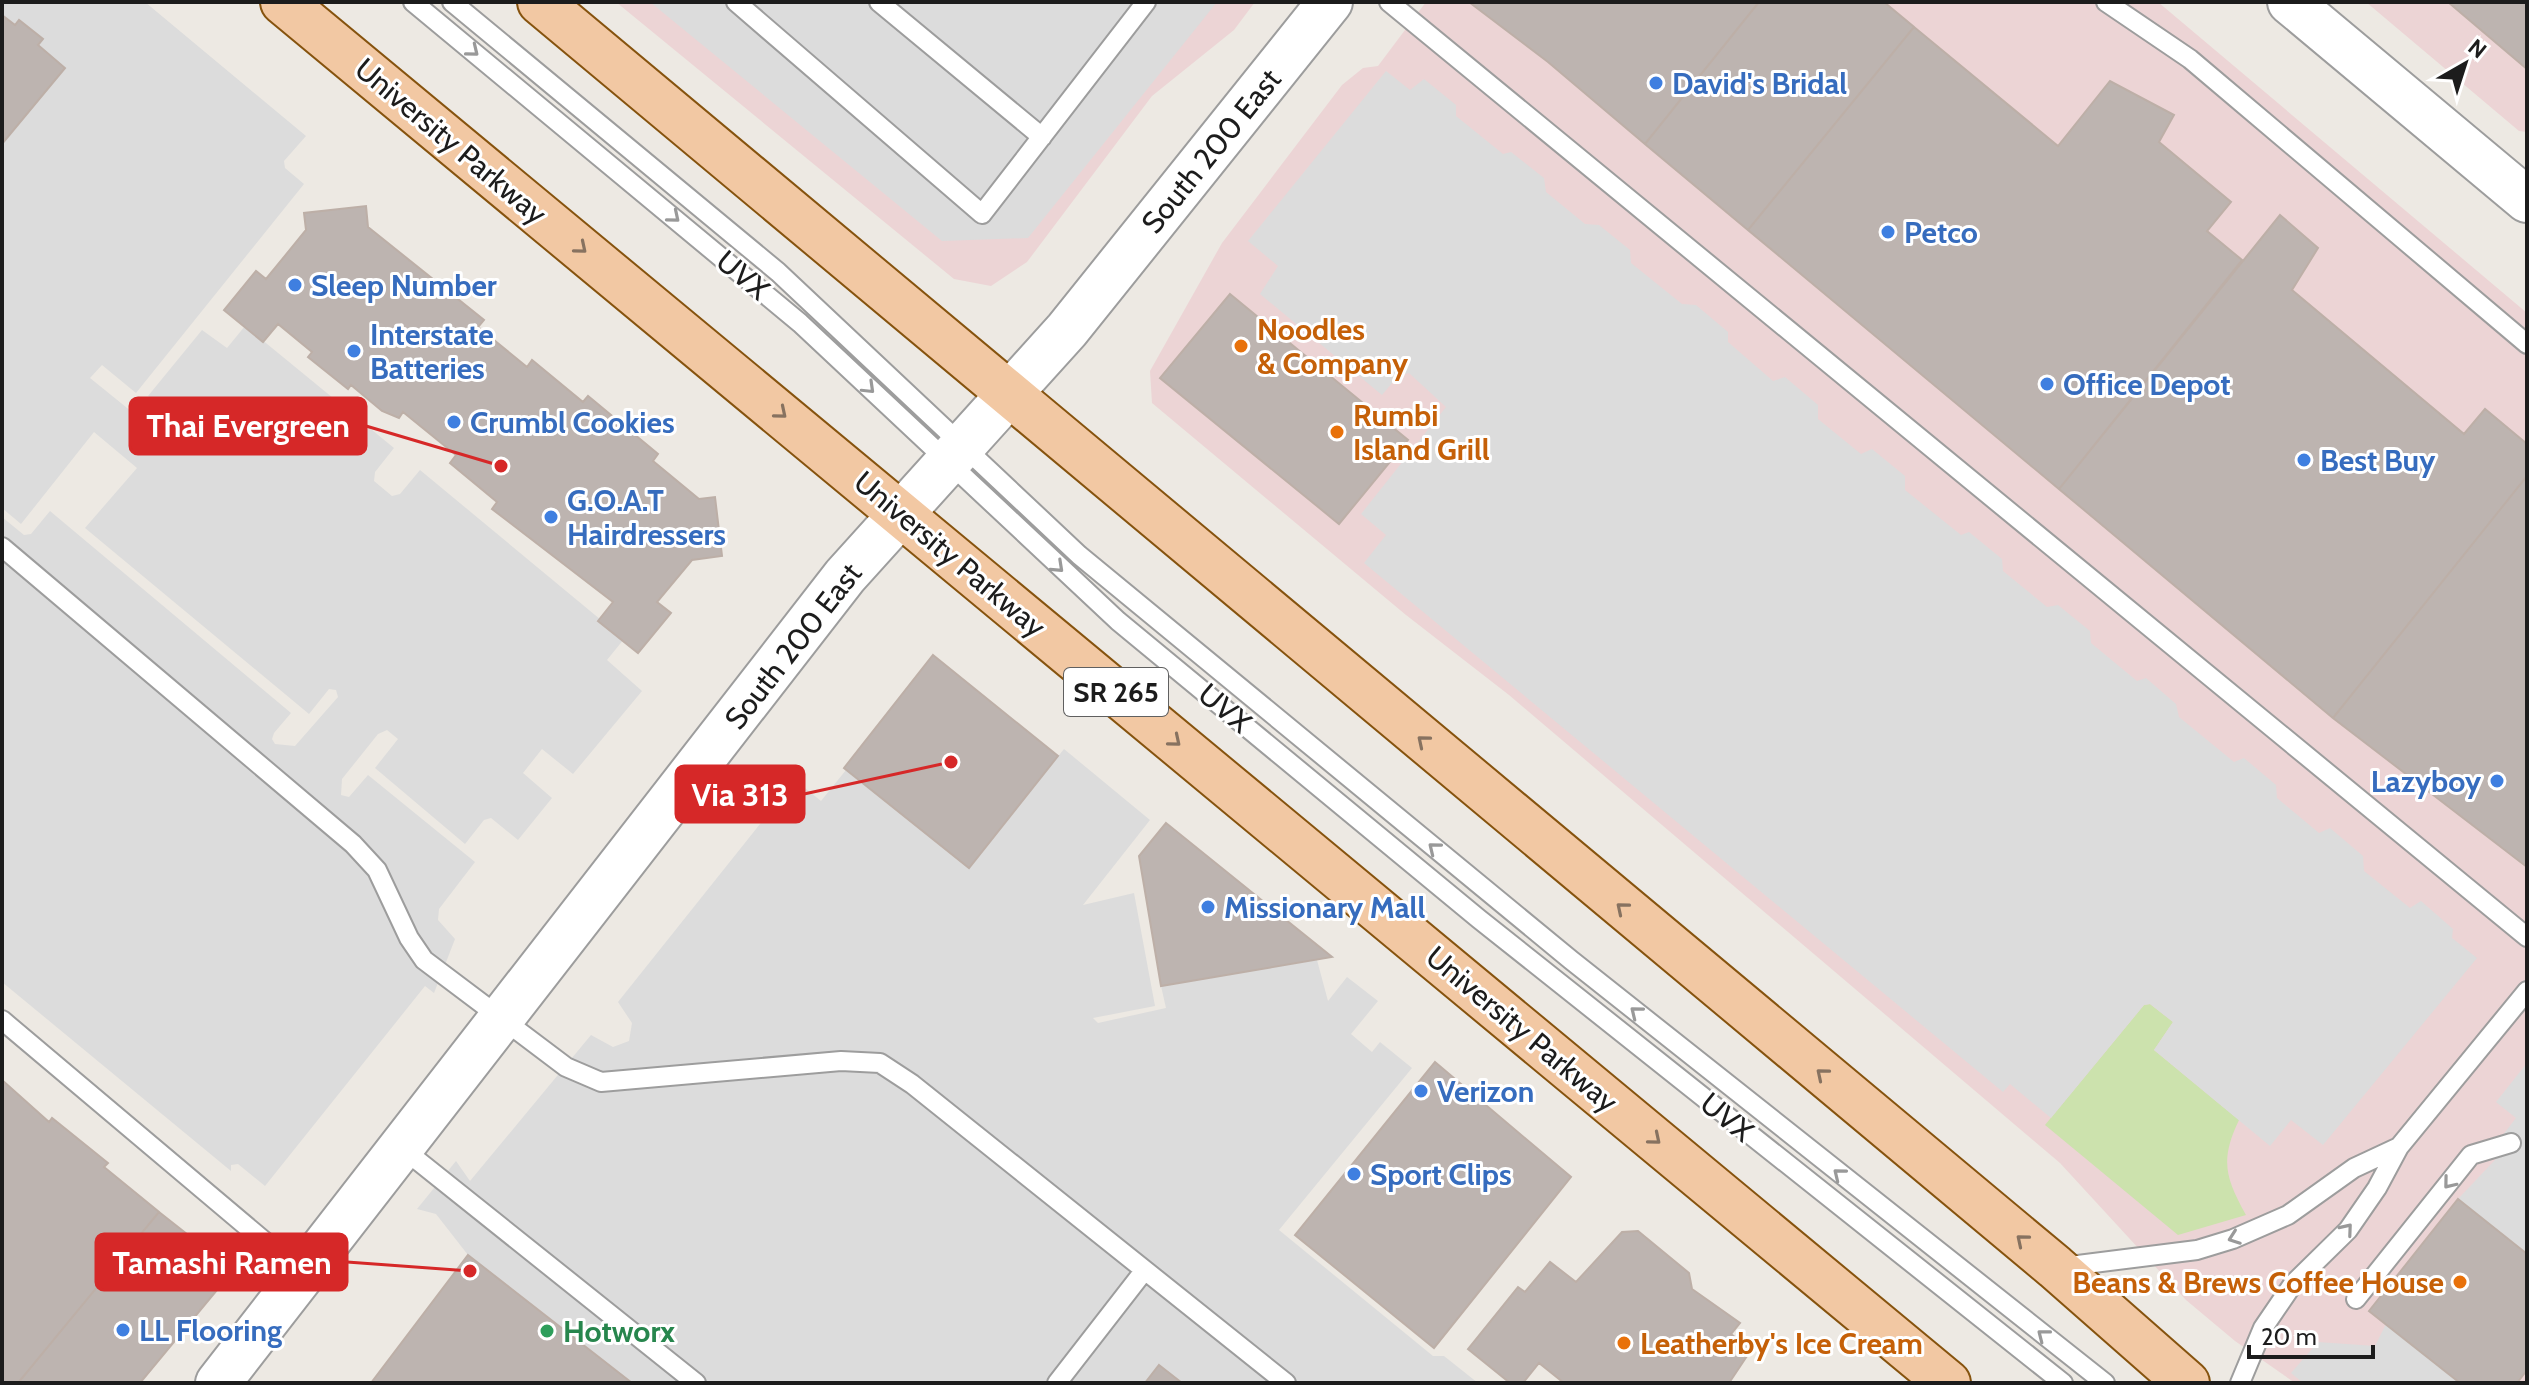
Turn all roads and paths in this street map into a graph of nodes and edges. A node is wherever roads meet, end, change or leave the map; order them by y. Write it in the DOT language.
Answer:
graph roads {
  1 [pos="283,2"];
  2 [pos="413,2"];
  3 [pos="452,2"];
  4 [pos="540,2"];
  5 [pos="736,2"];
  6 [pos="879,2"];
  7 [pos="1146,2"];
  8 [pos="1330,2"];
  9 [pos="1389,2"];
  10 [pos="2106,2"];
  11 [pos="2290,2"];
  12 [pos="1042,137"];
  13 [pos="2527,200"];
  14 [pos="2527,344"];
  15 [pos="1009,395"];
  16 [pos="956,456"];
  17 [pos="903,513"];
  18 [pos="2,547"];
  19 [pos="2527,937"];
  20 [pos="2527,991"];
  21 [pos="501,1018"];
  22 [pos="2,1020"];
  23 [pos="2511,1143"];
  24 [pos="2399,1147"];
  25 [pos="402,1148"];
  26 [pos="2055,1267"];
  27 [pos="1144,1271"];
  28 [pos="302,1273"];
  29 [pos="2356,1299"];
  30 [pos="218,1383"];
  31 [pos="696,1383"];
  32 [pos="1057,1383"];
  33 [pos="1286,1383"];
  34 [pos="1948,1383"];
  35 [pos="2063,1383"];
  36 [pos="2105,1383"];
  37 [pos="2187,1383"];
  38 [pos="2240,1383"];
  1 -- 17 [label="main road, University Parkway / SR 265, one-way"];
  2 -- 16 [label="lane, UVX, one-way"];
  3 -- 16 [label="lane"];
  4 -- 15 [label="main road"];
  5 -- 12 [label="lane"];
  6 -- 12 [label="lane"];
  7 -- 12 [label="lane"];
  8 -- 15 [label="street, South 200 East"];
  9 -- 19 [label="lane"];
  10 -- 14 [label="lane"];
  11 -- 13 [label="street"];
  15 -- 16 [label="street, South 200 East"];
  26 -- 15 [label="main road, one-way"];
  16 -- 17 [label="street, South 200 East"];
  16 -- 35 [label="lane, UVX, one-way"];
  36 -- 16 [label="lane, one-way"];
  17 -- 21 [label="street, South 200 East"];
  17 -- 34 [label="main road, University Parkway / SR 265, one-way"];
  18 -- 21 [label="lane"];
  20 -- 24 [label="lane"];
  21 -- 25 [label="street, South 200 East"];
  21 -- 27 [label="lane"];
  22 -- 28 [label="lane"];
  23 -- 29 [label="lane, one-way"];
  24 -- 26 [label="lane, one-way"];
  38 -- 24 [label="lane, one-way"];
  25 -- 28 [label="street, South 200 East"];
  25 -- 31 [label="lane"];
  26 -- 37 [label="main road"];
  27 -- 32 [label="lane"];
  27 -- 33 [label="lane"];
  28 -- 30 [label="street, South 200 East"];
}
